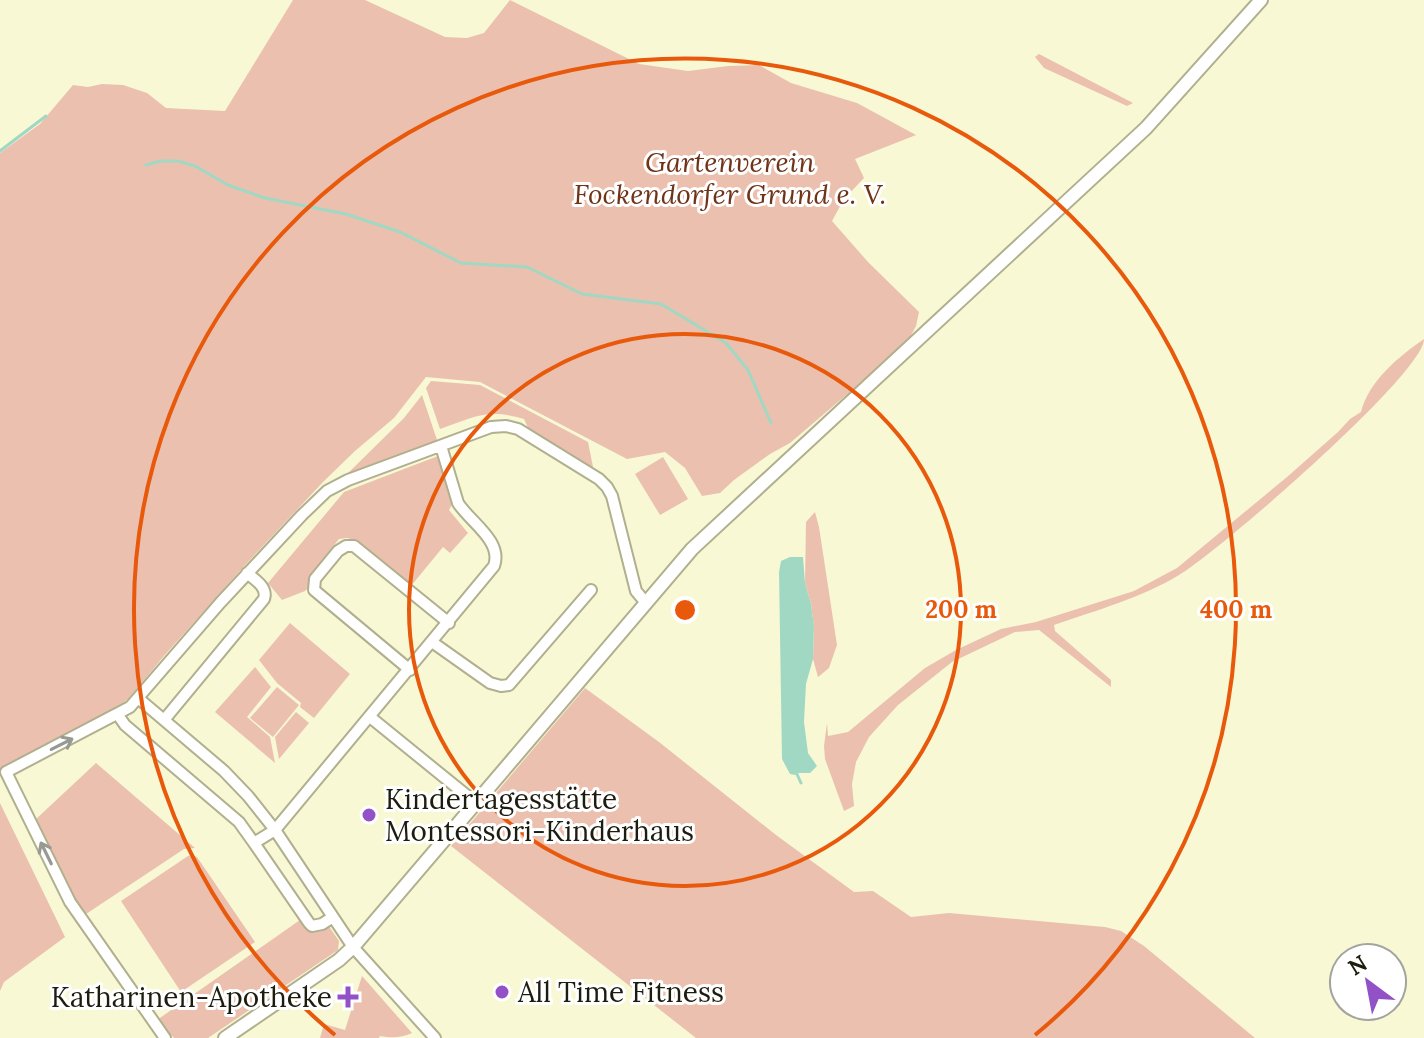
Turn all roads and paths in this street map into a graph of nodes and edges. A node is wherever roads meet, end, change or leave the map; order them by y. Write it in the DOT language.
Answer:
graph roads {
  1 [pos="1261,0"];
  2 [pos="441,446"];
  3 [pos="247,573"];
  4 [pos="591,590"];
  5 [pos="646,603"];
  6 [pos="449,623"];
  7 [pos="432,642"];
  8 [pos="410,670"];
  9 [pos="138,698"];
  10 [pos="118,715"];
  11 [pos="370,717"];
  12 [pos="164,720"];
  13 [pos="476,803"];
  14 [pos="275,830"];
  15 [pos="254,843"];
  16 [pos="333,917"];
  17 [pos="353,947"];
  18 [pos="165,1038"];
  19 [pos="225,1038"];
  20 [pos="435,1038"];
  1 -- 5 [label="street"];
  2 -- 3 [label="street"];
  2 -- 5 [label="street"];
  2 -- 6 [label="street"];
  3 -- 9 [label="street"];
  3 -- 12 [label="street"];
  4 -- 7 [label="street"];
  5 -- 13 [label="street"];
  6 -- 7 [label="street"];
  6 -- 8 [label="street"];
  7 -- 8 [label="street"];
  8 -- 11 [label="street"];
  9 -- 10 [label="street"];
  9 -- 12 [label="street"];
  10 -- 15 [label="street"];
  18 -- 10 [label="street, one-way"];
  11 -- 13 [label="street"];
  11 -- 14 [label="street"];
  12 -- 14 [label="street"];
  13 -- 17 [label="street"];
  14 -- 15 [label="street"];
  14 -- 16 [label="street"];
  15 -- 16 [label="street"];
  16 -- 17 [label="street"];
  17 -- 19 [label="street"];
  17 -- 20 [label="street"];
}
